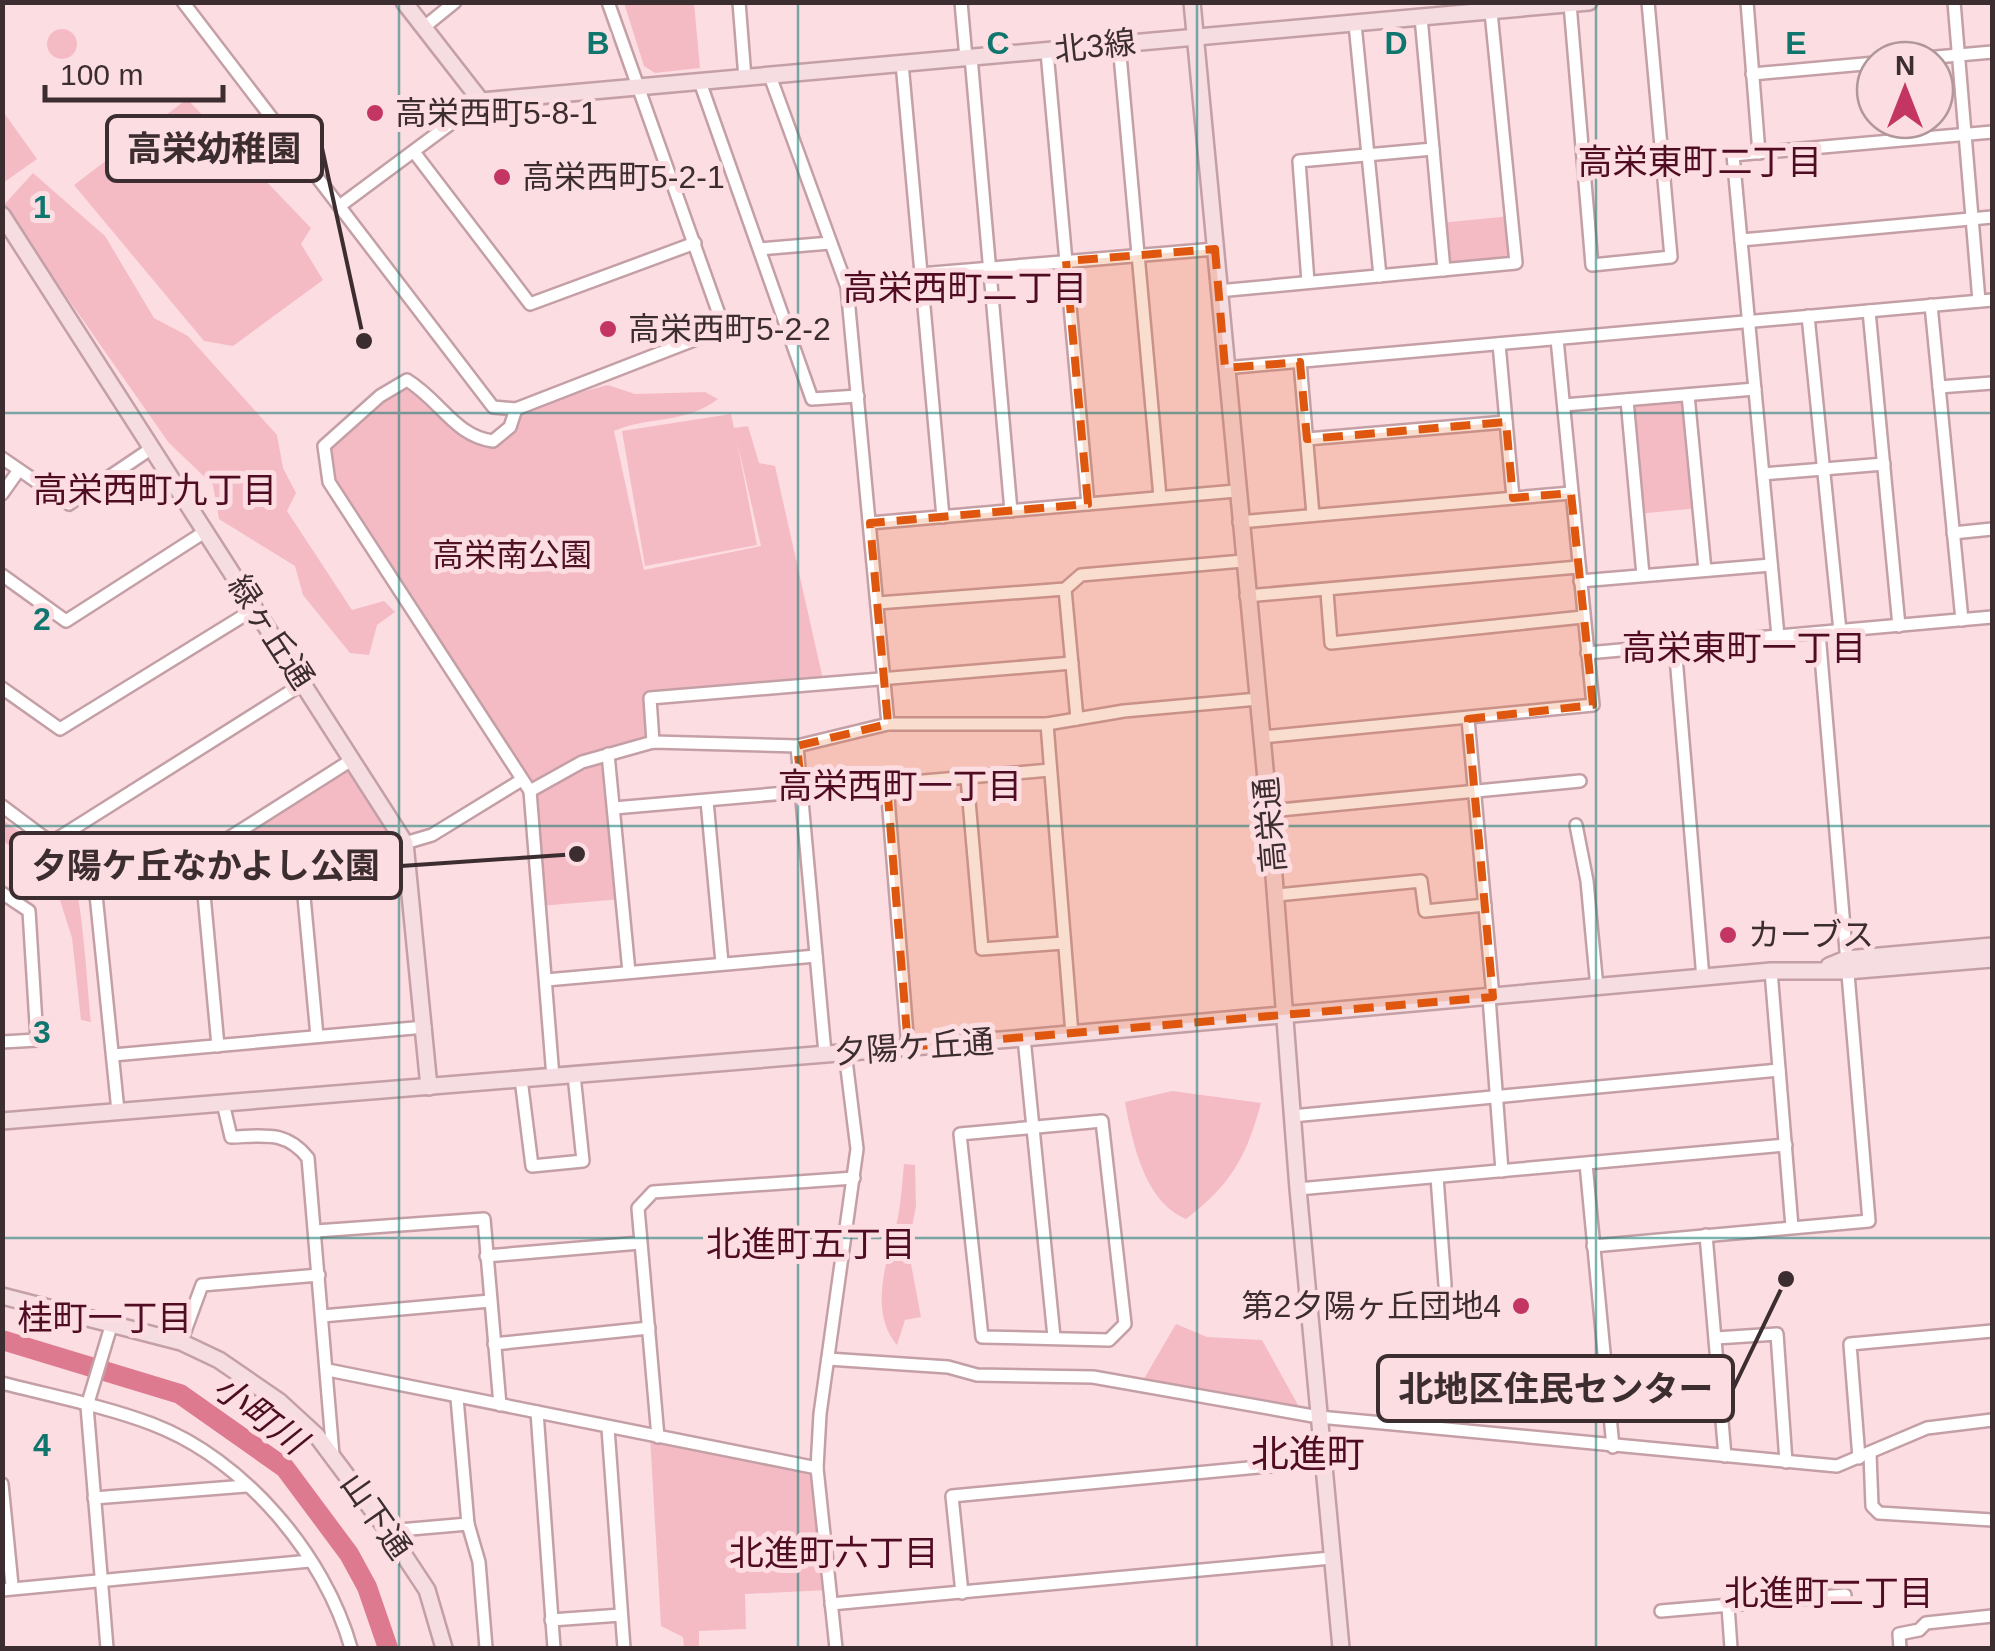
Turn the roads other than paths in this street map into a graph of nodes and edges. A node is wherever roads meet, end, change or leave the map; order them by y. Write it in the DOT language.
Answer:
graph roads {
  1 [pos="182,2"];
  2 [pos="404,2"];
  3 [pos="455,2"];
  4 [pos="608,2"];
  5 [pos="739,2"];
  6 [pos="961,2"];
  7 [pos="1192,2"];
  8 [pos="1589,2"];
  9 [pos="1648,2"];
  10 [pos="1747,2"];
  11 [pos="1954,2"];
  12 [pos="1572,4"];
  13 [pos="1491,7"];
  14 [pos="1411,13"];
  15 [pos="1355,24"];
  16 [pos="423,28"];
  17 [pos="1195,37"];
  18 [pos="1119,44"];
  19 [pos="1048,52"];
  20 [pos="1992,52"];
  21 [pos="1955,55"];
  22 [pos="1958,55"];
  23 [pos="968,58"];
  24 [pos="902,63"];
  25 [pos="1855,64"];
  26 [pos="1752,74"];
  27 [pos="770,76"];
  28 [pos="745,78"];
  29 [pos="700,82"];
  30 [pos="639,87"];
  31 [pos="482,101"];
  32 [pos="1992,132"];
  33 [pos="1966,134"];
  34 [pos="1433,149"];
  35 [pos="414,152"];
  36 [pos="1760,153"];
  37 [pos="1369,155"];
  38 [pos="341,205"];
  39 [pos="2,215"];
  40 [pos="1992,216"];
  41 [pos="1973,218"];
  42 [pos="1741,240"];
  43 [pos="695,242"];
  44 [pos="830,244"];
  45 [pos="760,249"];
  46 [pos="1215,249"];
  47 [pos="1139,254"];
  48 [pos="1066,261"];
  49 [pos="989,268"];
  50 [pos="1444,270"];
  51 [pos="920,274"];
  52 [pos="1380,276"];
  53 [pos="1308,282"];
  54 [pos="1218,291"];
  55 [pos="1986,300"];
  56 [pos="1931,305"];
  57 [pos="1869,311"];
  58 [pos="1808,316"];
  59 [pos="1748,322"];
  60 [pos="1557,339"];
  61 [pos="1500,344"];
  62 [pos="1300,362"];
  63 [pos="1225,368"];
  64 [pos="1992,382"];
  65 [pos="1939,387"];
  66 [pos="1755,389"];
  67 [pos="1688,395"];
  68 [pos="858,396"];
  69 [pos="1627,400"];
  70 [pos="1564,405"];
  71 [pos="516,409"];
  72 [pos="1506,422"];
  73 [pos="1307,439"];
  74 [pos="152,448"];
  75 [pos="2,458"];
  76 [pos="1884,464"];
  77 [pos="20,470"];
  78 [pos="1823,470"];
  79 [pos="1763,474"];
  80 [pos="1236,491"];
  81 [pos="1571,492"];
  82 [pos="2,494"];
  83 [pos="1160,498"];
  84 [pos="1513,498"];
  85 [pos="1088,504"];
  86 [pos="1012,511"];
  87 [pos="1314,515"];
  88 [pos="943,517"];
  89 [pos="1239,522"];
  90 [pos="870,523"];
  91 [pos="1992,529"];
  92 [pos="206,532"];
  93 [pos="1953,532"];
  94 [pos="1242,562"];
  95 [pos="1771,565"];
  96 [pos="1578,567"];
  97 [pos="1705,570"];
  98 [pos="2,575"];
  99 [pos="1642,575"];
  100 [pos="1580,581"];
  101 [pos="1065,589"];
  102 [pos="1326,592"];
  103 [pos="1246,596"];
  104 [pos="877,603"];
  105 [pos="256,608"];
  106 [pos="1583,616"];
  107 [pos="1992,617"];
  108 [pos="1962,620"];
  109 [pos="1900,626"];
  110 [pos="1840,631"];
  111 [pos="1819,633"];
  112 [pos="1778,636"];
  113 [pos="1675,645"];
  114 [pos="1587,652"];
  115 [pos="1072,663"];
  116 [pos="884,678"];
  117 [pos="304,682"];
  118 [pos="2,688"];
  119 [pos="1258,699"];
  120 [pos="1076,719"];
  121 [pos="1468,719"];
  122 [pos="888,724"];
  123 [pos="1047,724"];
  124 [pos="1262,737"];
  125 [pos="654,742"];
  126 [pos="796,746"];
  127 [pos="608,754"];
  128 [pos="352,759"];
  129 [pos="1050,770"];
  130 [pos="967,778"];
  131 [pos="520,781"];
  132 [pos="1580,781"];
  133 [pos="887,785"];
  134 [pos="530,791"];
  135 [pos="802,792"];
  136 [pos="1475,792"];
  137 [pos="707,801"];
  138 [pos="2,806"];
  139 [pos="614,808"];
  140 [pos="1269,811"];
  141 [pos="1576,826"];
  142 [pos="52,842"];
  143 [pos="405,843"];
  144 [pos="300,854"];
  145 [pos="201,862"];
  146 [pos="94,874"];
  147 [pos="2,893"];
  148 [pos="1277,894"];
  149 [pos="1486,905"];
  150 [pos="1064,943"];
  151 [pos="1992,946"];
  152 [pos="816,956"];
  153 [pos="1992,958"];
  154 [pos="722,963"];
  155 [pos="1847,965"];
  156 [pos="1771,971"];
  157 [pos="629,972"];
  158 [pos="1703,978"];
  159 [pos="546,980"];
  160 [pos="1597,988"];
  161 [pos="1491,997"];
  162 [pos="1286,1016"];
  163 [pos="425,1027"];
  164 [pos="1072,1034"];
  165 [pos="317,1036"];
  166 [pos="1024,1038"];
  167 [pos="2,1042"];
  168 [pos="218,1046"];
  169 [pos="908,1047"];
  170 [pos="845,1052"];
  171 [pos="825,1053"];
  172 [pos="113,1055"];
  173 [pos="1779,1070"];
  174 [pos="574,1075"];
  175 [pos="553,1076"];
  176 [pos="521,1079"];
  177 [pos="429,1087"];
  178 [pos="1497,1098"];
  179 [pos="223,1103"];
  180 [pos="118,1111"];
  181 [pos="1292,1116"];
  182 [pos="2,1120"];
  183 [pos="1032,1127"];
  184 [pos="1786,1146"];
  185 [pos="1586,1164"];
  186 [pos="1502,1171"];
  187 [pos="1437,1177"];
  188 [pos="854,1178"];
  189 [pos="1298,1190"];
  190 [pos="1792,1227"];
  191 [pos="316,1231"];
  192 [pos="1706,1235"];
  193 [pos="640,1243"];
  194 [pos="1593,1246"];
  195 [pos="486,1256"];
  196 [pos="320,1275"];
  197 [pos="1444,1285"];
  198 [pos="2,1296"];
  199 [pos="490,1301"];
  200 [pos="322,1316"];
  201 [pos="649,1328"];
  202 [pos="110,1331"];
  203 [pos="1992,1332"];
  204 [pos="1054,1338"];
  205 [pos="1716,1338"];
  206 [pos="182,1342"];
  207 [pos="494,1344"];
  208 [pos="828,1359"];
  209 [pos="328,1370"];
  210 [pos="2,1384"];
  211 [pos="457,1398"];
  212 [pos="89,1400"];
  213 [pos="500,1405"];
  214 [pos="536,1412"];
  215 [pos="1319,1417"];
  216 [pos="1992,1420"];
  217 [pos="608,1428"];
  218 [pos="658,1437"];
  219 [pos="1612,1447"];
  220 [pos="333,1456"];
  221 [pos="1725,1456"];
  222 [pos="1865,1456"];
  223 [pos="1322,1461"];
  224 [pos="1786,1462"];
  225 [pos="817,1468"];
  226 [pos="2,1484"];
  227 [pos="246,1486"];
  228 [pos="94,1498"];
  229 [pos="1992,1520"];
  230 [pos="468,1524"];
  231 [pos="388,1531"];
  232 [pos="1332,1558"];
  233 [pos="310,1561"];
  234 [pos="101,1581"];
  235 [pos="7,1588"];
  236 [pos="962,1592"];
  237 [pos="1846,1595"];
  238 [pos="831,1604"];
  239 [pos="1728,1606"];
  240 [pos="1661,1611"];
  241 [pos="621,1615"];
  242 [pos="1992,1616"];
  243 [pos="552,1620"];
  244 [pos="108,1648"];
  245 [pos="351,1648"];
  246 [pos="444,1648"];
  247 [pos="486,1648"];
  248 [pos="554,1648"];
  249 [pos="624,1648"];
  250 [pos="836,1648"];
  251 [pos="1341,1648"];
  252 [pos="1731,1648"];
  253 [pos="1900,1648"];
  1 -- 38 [label="street"];
  2 -- 16 [label="street"];
  3 -- 16 [label="street"];
  4 -- 30 [label="street"];
  5 -- 28 [label="street"];
  6 -- 23 [label="street"];
  7 -- 17 [label="street, 高栄通"];
  8 -- 12 [label="street, 北3線"];
  9 -- 12 [label="street"];
  10 -- 26 [label="street"];
  11 -- 22 [label="street"];
  12 -- 13 [label="street, 北3線"];
  13 -- 14 [label="street, 北3線"];
  13 -- 50 [label="street"];
  14 -- 15 [label="street, 北3線"];
  14 -- 34 [label="street"];
  15 -- 17 [label="street, 北3線"];
  15 -- 37 [label="street"];
  16 -- 31 [label="street"];
  17 -- 18 [label="street, 北3線"];
  17 -- 46 [label="street, 高栄通"];
  18 -- 19 [label="street, 北3線"];
  18 -- 47 [label="street"];
  19 -- 23 [label="street, 北3線"];
  19 -- 48 [label="street"];
  20 -- 22 [label="street"];
  21 -- 22 [label="street"];
  22 -- 33 [label="street"];
  23 -- 24 [label="street, 北3線"];
  23 -- 49 [label="street"];
  24 -- 27 [label="street, 北3線"];
  24 -- 51 [label="street"];
  25 -- 26 [label="street"];
  26 -- 36 [label="street"];
  27 -- 28 [label="street, 北3線"];
  27 -- 44 [label="street"];
  28 -- 29 [label="street, 北3線"];
  29 -- 30 [label="street, 北3線"];
  29 -- 45 [label="street"];
  30 -- 31 [label="street, 北3線"];
  30 -- 43 [label="street"];
  31 -- 35 [label="street"];
  32 -- 33 [label="street"];
  33 -- 36 [label="street"];
  33 -- 41 [label="street"];
  34 -- 37 [label="street"];
  34 -- 50 [label="street"];
  35 -- 38 [label="street"];
  35 -- 43 [label="street"];
  36 -- 42 [label="street"];
  37 -- 52 [label="street"];
  37 -- 53 [label="street"];
  38 -- 71 [label="street"];
  39 -- 74 [label="street, 緑ヶ丘通"];
  40 -- 41 [label="street"];
  41 -- 42 [label="street"];
  41 -- 55 [label="street"];
  42 -- 59 [label="street"];
  43 -- 71 [label="street"];
  44 -- 45 [label="street"];
  44 -- 68 [label="street"];
  45 -- 68 [label="street"];
  46 -- 47 [label="street"];
  46 -- 54 [label="street, 高栄通"];
  47 -- 48 [label="street"];
  47 -- 83 [label="street"];
  48 -- 49 [label="street"];
  48 -- 85 [label="street"];
  49 -- 51 [label="street"];
  49 -- 86 [label="street"];
  50 -- 52 [label="street"];
  51 -- 88 [label="street"];
  52 -- 53 [label="street"];
  53 -- 54 [label="street"];
  54 -- 63 [label="street, 高栄通"];
  55 -- 56 [label="street"];
  56 -- 57 [label="street"];
  56 -- 65 [label="street"];
  57 -- 58 [label="street"];
  57 -- 76 [label="street"];
  58 -- 59 [label="street"];
  58 -- 78 [label="street"];
  59 -- 60 [label="street"];
  59 -- 66 [label="street"];
  60 -- 61 [label="street"];
  60 -- 70 [label="street"];
  61 -- 62 [label="street"];
  61 -- 72 [label="street"];
  62 -- 63 [label="street"];
  62 -- 73 [label="street"];
  63 -- 80 [label="street, 高栄通"];
  64 -- 65 [label="street"];
  65 -- 93 [label="street"];
  66 -- 67 [label="street"];
  66 -- 79 [label="street"];
  67 -- 69 [label="street"];
  67 -- 97 [label="street"];
  68 -- 90 [label="street"];
  69 -- 70 [label="street"];
  69 -- 99 [label="street"];
  70 -- 81 [label="street"];
  71 -- 131 [label="street"];
  72 -- 73 [label="street"];
  72 -- 84 [label="street"];
  73 -- 87 [label="street"];
  74 -- 77 [label="street"];
  74 -- 92 [label="street, 緑ヶ丘通"];
  75 -- 77 [label="street"];
  76 -- 78 [label="street"];
  76 -- 109 [label="street"];
  77 -- 82 [label="street"];
  78 -- 79 [label="street"];
  78 -- 110 [label="street"];
  79 -- 95 [label="street"];
  80 -- 83 [label="street"];
  80 -- 89 [label="street, 高栄通"];
  81 -- 84 [label="street"];
  81 -- 96 [label="street"];
  83 -- 85 [label="street"];
  84 -- 87 [label="street"];
  85 -- 86 [label="street"];
  86 -- 88 [label="street"];
  87 -- 89 [label="street"];
  88 -- 90 [label="street"];
  89 -- 94 [label="street, 高栄通"];
  90 -- 104 [label="street"];
  91 -- 93 [label="street"];
  92 -- 98 [label="street"];
  92 -- 105 [label="street, 緑ヶ丘通"];
  93 -- 108 [label="street"];
  94 -- 101 [label="street"];
  94 -- 103 [label="street, 高栄通"];
  95 -- 97 [label="street"];
  95 -- 112 [label="street"];
  96 -- 100 [label="street"];
  96 -- 102 [label="street"];
  97 -- 99 [label="street"];
  99 -- 100 [label="street"];
  100 -- 106 [label="street"];
  101 -- 104 [label="street"];
  101 -- 115 [label="street"];
  102 -- 103 [label="street"];
  102 -- 106 [label="street"];
  103 -- 119 [label="street, 高栄通"];
  104 -- 116 [label="street"];
  105 -- 117 [label="street, 緑ヶ丘通"];
  105 -- 118 [label="street"];
  106 -- 114 [label="street"];
  107 -- 108 [label="street"];
  108 -- 109 [label="street"];
  109 -- 110 [label="street"];
  110 -- 111 [label="street"];
  111 -- 112 [label="street"];
  111 -- 155 [label="street"];
  112 -- 113 [label="street"];
  113 -- 114 [label="street"];
  113 -- 158 [label="street"];
  114 -- 121 [label="street"];
  115 -- 116 [label="street"];
  115 -- 120 [label="street"];
  116 -- 122 [label="street"];
  116 -- 125 [label="street"];
  117 -- 128 [label="street, 緑ヶ丘通"];
  117 -- 142 [label="street"];
  119 -- 120 [label="street"];
  119 -- 124 [label="street, 高栄通"];
  120 -- 123 [label="street"];
  121 -- 124 [label="street"];
  121 -- 136 [label="street"];
  122 -- 123 [label="street"];
  122 -- 126 [label="street"];
  123 -- 129 [label="street"];
  124 -- 140 [label="street, 高栄通"];
  125 -- 126 [label="street"];
  125 -- 127 [label="street"];
  126 -- 135 [label="street"];
  127 -- 134 [label="street"];
  127 -- 139 [label="street"];
  128 -- 143 [label="street, 緑ヶ丘通"];
  128 -- 145 [label="street"];
  129 -- 130 [label="street"];
  129 -- 150 [label="street"];
  130 -- 133 [label="street"];
  130 -- 150 [label="street"];
  131 -- 134 [label="street"];
  131 -- 143 [label="street"];
  132 -- 136 [label="street"];
  133 -- 135 [label="street"];
  133 -- 169 [label="street"];
  134 -- 159 [label="street"];
  135 -- 137 [label="street"];
  135 -- 152 [label="street"];
  136 -- 140 [label="street"];
  136 -- 149 [label="street"];
  137 -- 139 [label="street"];
  137 -- 154 [label="street"];
  138 -- 142 [label="street"];
  139 -- 157 [label="street"];
  140 -- 148 [label="street, 高栄通"];
  141 -- 160 [label="street"];
  142 -- 146 [label="street"];
  143 -- 144 [label="street"];
  143 -- 163 [label="street, 緑ヶ丘通"];
  144 -- 145 [label="street"];
  144 -- 165 [label="street"];
  145 -- 146 [label="street"];
  145 -- 168 [label="street"];
  146 -- 172 [label="street"];
  147 -- 167 [label="street"];
  148 -- 149 [label="street"];
  148 -- 162 [label="street, 高栄通"];
  149 -- 161 [label="street"];
  150 -- 164 [label="street"];
  151 -- 155 [label="street, 夕陽ケ丘通"];
  152 -- 154 [label="street"];
  152 -- 171 [label="street"];
  153 -- 155 [label="street, 夕陽ケ丘通"];
  154 -- 157 [label="street"];
  155 -- 156 [label="street, 夕陽ケ丘通"];
  155 -- 190 [label="street"];
  156 -- 158 [label="street, 夕陽ケ丘通"];
  156 -- 173 [label="street"];
  157 -- 159 [label="street"];
  158 -- 160 [label="street, 夕陽ケ丘通"];
  159 -- 175 [label="street"];
  160 -- 161 [label="street, 夕陽ケ丘通"];
  161 -- 162 [label="street, 夕陽ケ丘通"];
  161 -- 178 [label="street"];
  162 -- 164 [label="street, 夕陽ケ丘通"];
  162 -- 181 [label="street, 高栄通"];
  163 -- 165 [label="street"];
  163 -- 177 [label="street, 緑ヶ丘通"];
  164 -- 166 [label="street, 夕陽ケ丘通"];
  165 -- 168 [label="street"];
  166 -- 169 [label="street, 夕陽ケ丘通"];
  166 -- 183 [label="street"];
  168 -- 172 [label="street"];
  169 -- 170 [label="street, 夕陽ケ丘通"];
  170 -- 171 [label="street, 夕陽ケ丘通"];
  170 -- 188 [label="street"];
  171 -- 174 [label="street, 夕陽ケ丘通"];
  172 -- 180 [label="street"];
  173 -- 178 [label="street"];
  173 -- 184 [label="street"];
  174 -- 175 [label="street, 夕陽ケ丘通"];
  174 -- 176 [label="street"];
  175 -- 176 [label="street, 夕陽ケ丘通"];
  176 -- 177 [label="street, 夕陽ケ丘通"];
  177 -- 179 [label="street, 夕陽ケ丘通"];
  178 -- 181 [label="street"];
  178 -- 186 [label="street"];
  179 -- 180 [label="street, 夕陽ケ丘通"];
  179 -- 191 [label="street"];
  180 -- 182 [label="street, 夕陽ケ丘通"];
  181 -- 189 [label="street, 高栄通"];
  183 -- 204 [label="street"];
  183 -- 204 [label="street"];
  183 -- 204 [label="street"];
  184 -- 185 [label="street"];
  184 -- 190 [label="street"];
  185 -- 186 [label="street"];
  185 -- 194 [label="street"];
  186 -- 187 [label="street"];
  187 -- 189 [label="street"];
  187 -- 197 [label="street"];
  188 -- 193 [label="street"];
  188 -- 208 [label="street"];
  189 -- 215 [label="street, 高栄通"];
  190 -- 192 [label="street"];
  191 -- 195 [label="street"];
  191 -- 196 [label="street"];
  192 -- 194 [label="street"];
  192 -- 205 [label="street"];
  193 -- 195 [label="street"];
  193 -- 201 [label="street"];
  194 -- 219 [label="street"];
  195 -- 199 [label="street"];
  196 -- 200 [label="street"];
  196 -- 206 [label="street"];
  198 -- 202 [label="street, 山下通"];
  199 -- 200 [label="street"];
  199 -- 207 [label="street"];
  200 -- 209 [label="street"];
  201 -- 207 [label="street"];
  201 -- 218 [label="street"];
  202 -- 206 [label="street, 山下通"];
  202 -- 212 [label="street"];
  203 -- 222 [label="street"];
  205 -- 221 [label="street"];
  205 -- 224 [label="street"];
  206 -- 220 [label="street, 山下通"];
  207 -- 213 [label="street"];
  208 -- 215 [label="street"];
  208 -- 225 [label="street"];
  209 -- 211 [label="street"];
  209 -- 220 [label="street"];
  210 -- 212 [label="street"];
  211 -- 213 [label="street"];
  211 -- 230 [label="street"];
  212 -- 227 [label="street"];
  212 -- 228 [label="street"];
  213 -- 214 [label="street"];
  214 -- 217 [label="street"];
  214 -- 243 [label="street"];
  215 -- 219 [label="street"];
  215 -- 223 [label="street, 高栄通"];
  216 -- 222 [label="street"];
  217 -- 218 [label="street"];
  217 -- 241 [label="street"];
  218 -- 225 [label="street"];
  219 -- 221 [label="street"];
  220 -- 231 [label="street, 山下通"];
  221 -- 224 [label="street"];
  222 -- 224 [label="street"];
  222 -- 229 [label="street"];
  223 -- 232 [label="street, 高栄通"];
  223 -- 236 [label="street"];
  225 -- 238 [label="street"];
  226 -- 235 [label="street"];
  227 -- 228 [label="street"];
  227 -- 233 [label="street"];
  228 -- 234 [label="street"];
  230 -- 231 [label="street"];
  230 -- 247 [label="street"];
  231 -- 246 [label="street, 山下通"];
  232 -- 236 [label="street"];
  232 -- 251 [label="street, 高栄通"];
  233 -- 234 [label="street"];
  233 -- 245 [label="street"];
  234 -- 235 [label="street"];
  234 -- 244 [label="street"];
  236 -- 238 [label="street"];
  237 -- 239 [label="street"];
  238 -- 250 [label="street"];
  239 -- 240 [label="street"];
  239 -- 252 [label="street"];
  241 -- 243 [label="street"];
  241 -- 249 [label="street"];
  242 -- 253 [label="street"];
  243 -- 248 [label="street"];
}
